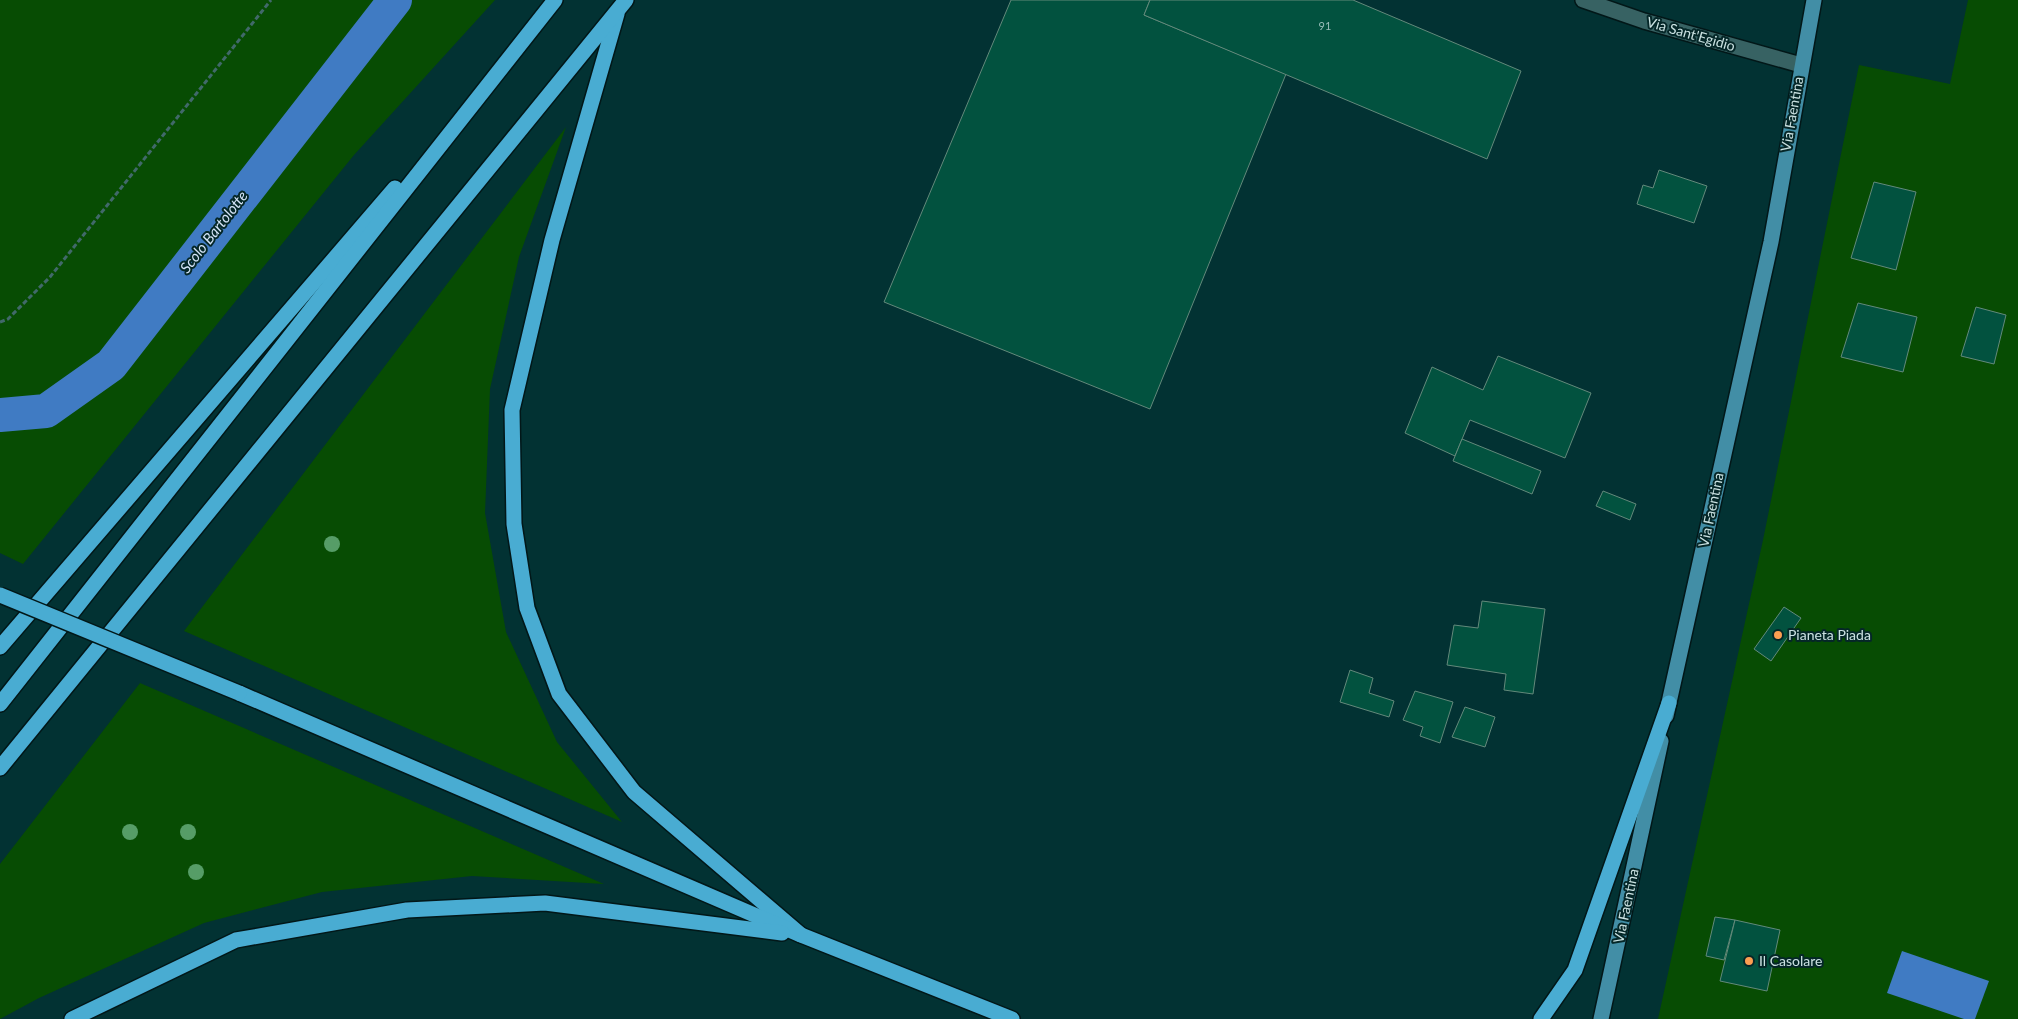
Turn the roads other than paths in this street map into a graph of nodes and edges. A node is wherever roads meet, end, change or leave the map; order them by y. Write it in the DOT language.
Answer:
graph roads {
  1 [pos="555,0"];
  2 [pos="626,0"];
  3 [pos="1583,0"];
  4 [pos="1814,0"];
  5 [pos="616,14"];
  6 [pos="1801,65"];
  7 [pos="0,595"];
  8 [pos="0,647"];
  9 [pos="1669,703"];
  10 [pos="0,704"];
  11 [pos="0,768"];
  12 [pos="801,935"];
  13 [pos="72,1019"];
  14 [pos="1012,1019"];
  15 [pos="1541,1019"];
  16 [pos="1601,1019"];
  1 -- 8 [label="highway"];
  1 -- 10 [label="highway"];
  2 -- 5 [label="highway"];
  3 -- 6 [label="street, Via Sant'Egidio"];
  4 -- 6 [label="main road, Via Faentina"];
  5 -- 11 [label="highway"];
  5 -- 12 [label="highway"];
  6 -- 9 [label="main road, Via Faentina"];
  7 -- 12 [label="highway, bridge"];
  9 -- 15 [label="highway"];
  9 -- 16 [label="main road, Via Faentina"];
  12 -- 13 [label="highway"];
  12 -- 14 [label="highway"];
}
